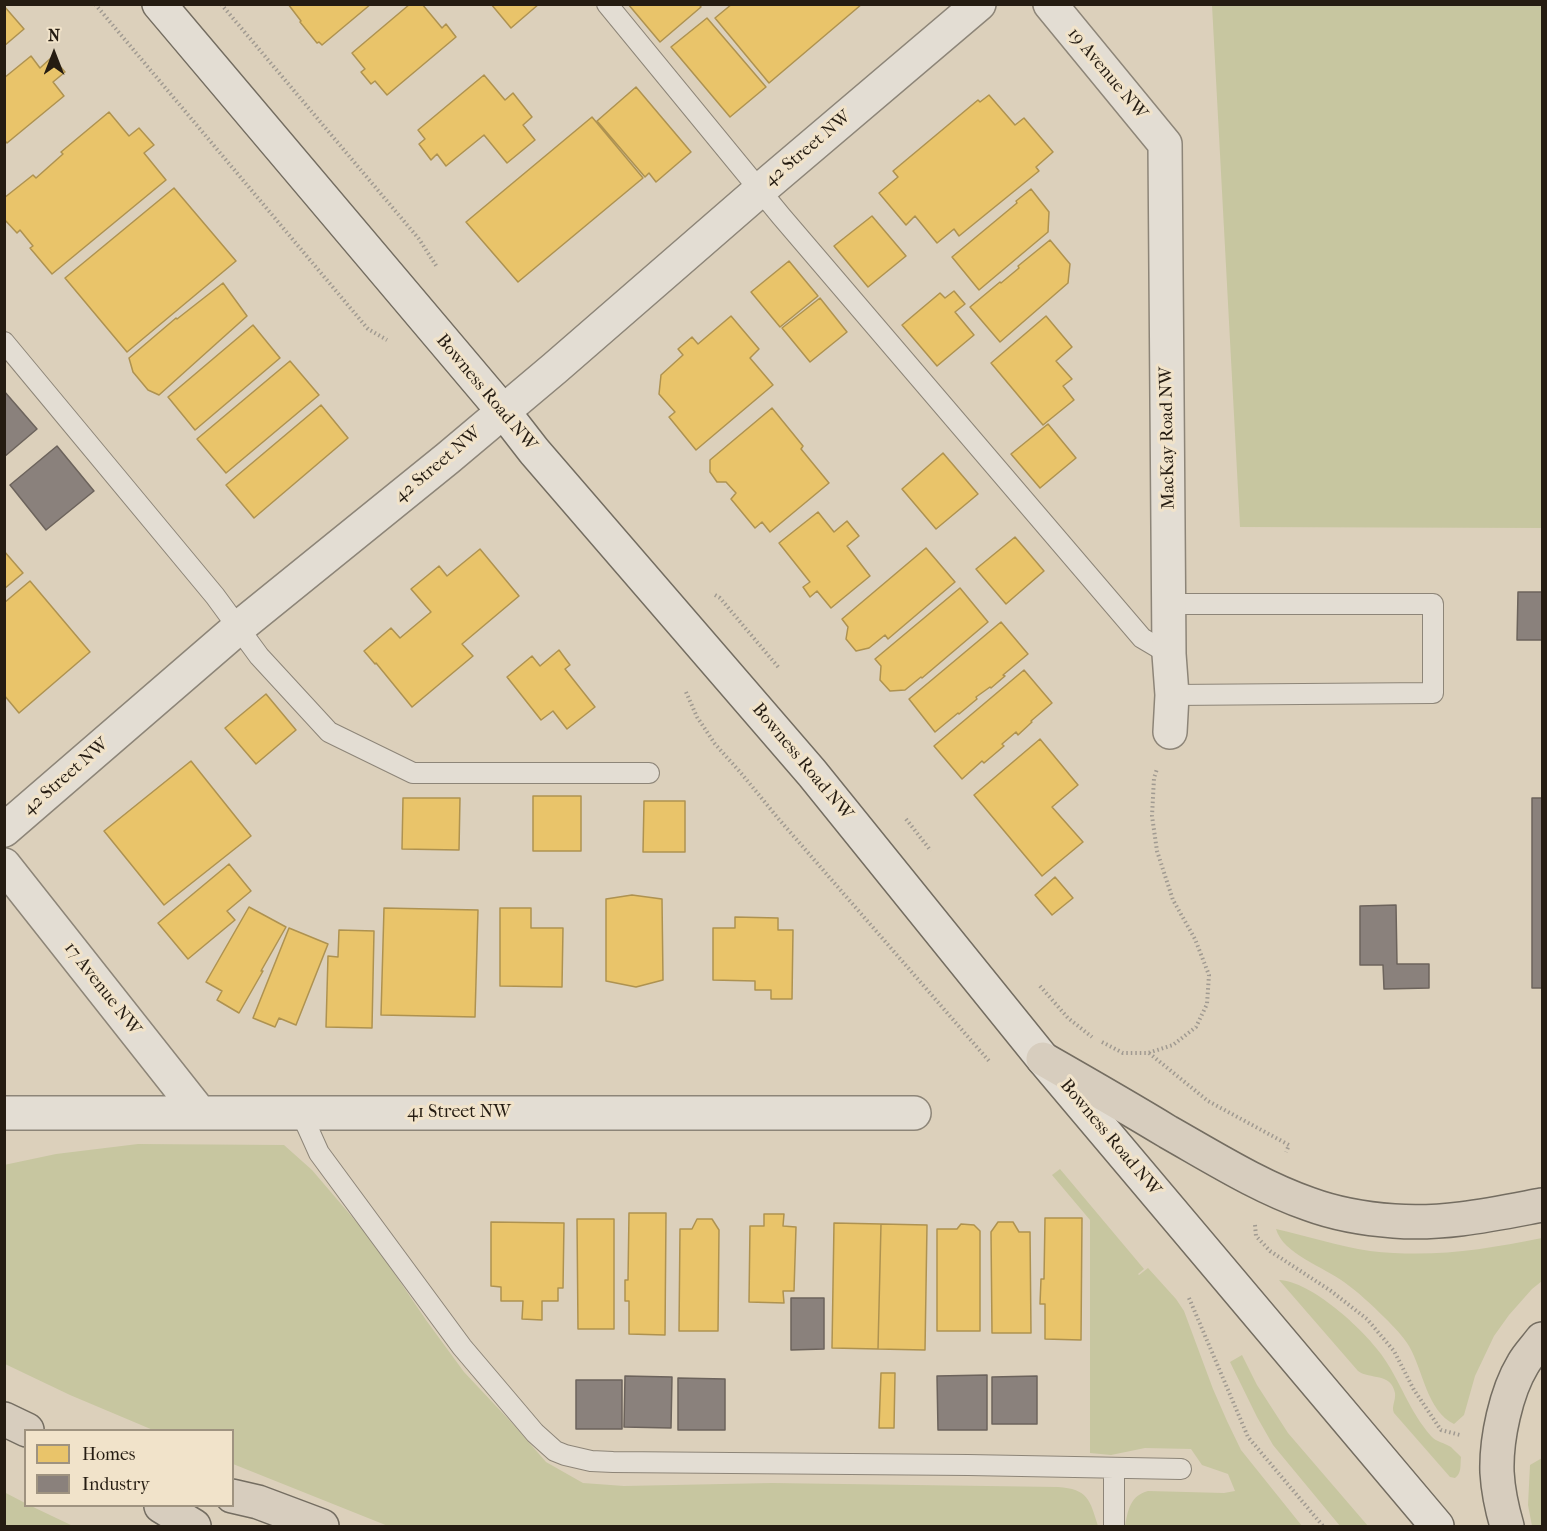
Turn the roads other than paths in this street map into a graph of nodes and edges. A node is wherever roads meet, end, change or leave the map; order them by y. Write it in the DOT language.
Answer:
graph roads {
  1 [pos="159,4"];
  2 [pos="607,4"];
  3 [pos="979,4"];
  4 [pos="1050,4"];
  5 [pos="1165,144"];
  6 [pos="760,190"];
  7 [pos="4,342"];
  8 [pos="503,411"];
  9 [pos="1170,604"];
  10 [pos="238,628"];
  11 [pos="1169,654"];
  12 [pos="1172,695"];
  13 [pos="1170,732"];
  14 [pos="649,772"];
  15 [pos="4,830"];
  16 [pos="4,865"];
  17 [pos="1043,1059"];
  18 [pos="4,1113"];
  19 [pos="200,1113"];
  20 [pos="302,1113"];
  21 [pos="914,1113"];
  22 [pos="1542,1205"];
  23 [pos="1542,1339"];
  24 [pos="4,1419"];
  25 [pos="24,1429"];
  26 [pos="1114,1468"];
  27 [pos="1181,1469"];
  28 [pos="234,1496"];
  29 [pos="162,1507"];
  30 [pos="194,1527"];
  31 [pos="322,1527"];
  32 [pos="1114,1527"];
  33 [pos="1437,1527"];
  34 [pos="1507,1527"];
  1 -- 8 [label="street, Bowness Road NW"];
  2 -- 6 [label="lane"];
  3 -- 6 [label="street, 42 Street NW"];
  4 -- 5 [label="street, 19 Avenue NW"];
  5 -- 9 [label="street, MacKay Road NW"];
  6 -- 8 [label="street, 42 Street NW"];
  6 -- 11 [label="lane"];
  7 -- 10 [label="lane"];
  8 -- 10 [label="street, 42 Street NW"];
  8 -- 17 [label="street, Bowness Road NW"];
  9 -- 11 [label="street, MacKay Road NW"];
  9 -- 12 [label="lane"];
  10 -- 14 [label="lane"];
  10 -- 15 [label="street, 42 Street NW"];
  11 -- 12 [label="street, MacKay Road NW"];
  12 -- 13 [label="street, MacKay Road NW"];
  16 -- 19 [label="street, 17 Avenue NW"];
  17 -- 22 [label="highway"];
  17 -- 33 [label="street, Bowness Road NW"];
  18 -- 19 [label="street, 41 Street NW"];
  19 -- 20 [label="street, 41 Street NW"];
  20 -- 21 [label="street, 41 Street NW"];
  20 -- 26 [label="lane"];
  23 -- 34 [label="highway"];
  24 -- 25 [label="highway"];
  26 -- 27 [label="lane"];
  26 -- 32 [label="lane"];
  28 -- 31 [label="highway"];
  29 -- 30 [label="highway"];
}
